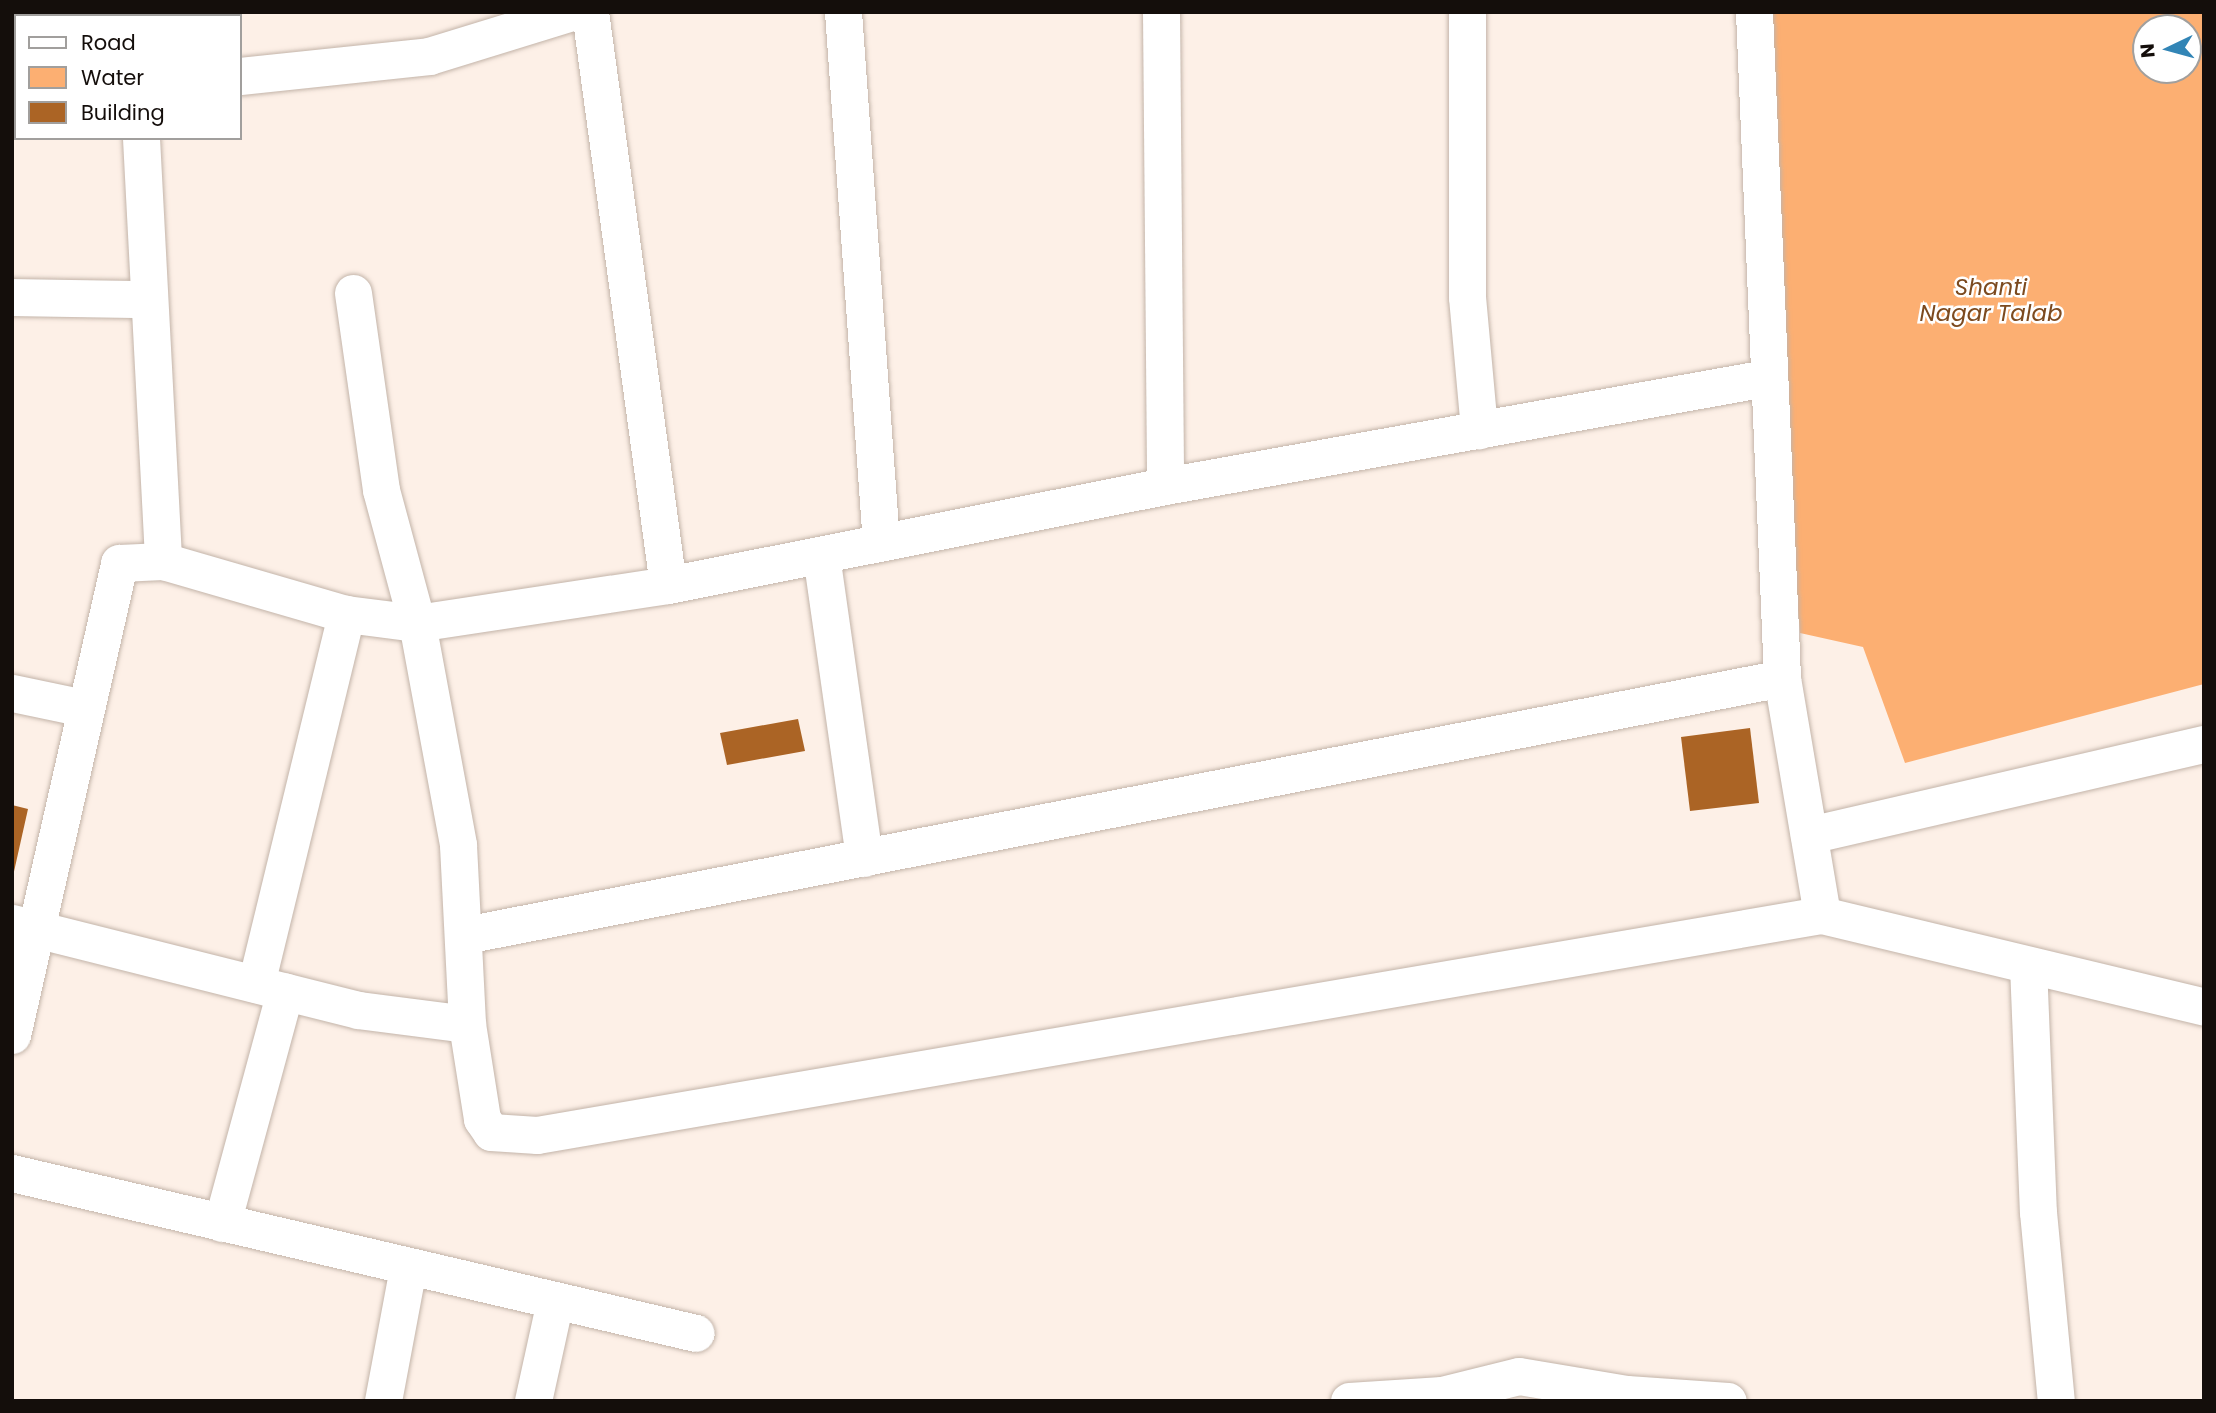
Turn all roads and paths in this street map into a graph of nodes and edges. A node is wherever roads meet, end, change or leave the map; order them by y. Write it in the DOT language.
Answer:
graph roads {
  1 [pos="572,12"];
  2 [pos="590,12"];
  3 [pos="843,12"];
  4 [pos="1161,12"];
  5 [pos="1467,12"];
  6 [pos="1754,12"];
  7 [pos="242,76"];
  8 [pos="141,140"];
  9 [pos="353,293"];
  10 [pos="12,297"];
  11 [pos="146,299"];
  12 [pos="1766,378"];
  13 [pos="1479,430"];
  14 [pos="1165,486"];
  15 [pos="881,543"];
  16 [pos="821,555"];
  17 [pos="163,561"];
  18 [pos="668,585"];
  19 [pos="346,614"];
  20 [pos="417,622"];
  21 [pos="1782,677"];
  22 [pos="12,693"];
  23 [pos="84,708"];
  24 [pos="2204,744"];
  25 [pos="1809,835"];
  26 [pos="864,859"];
  27 [pos="1822,915"];
  28 [pos="25,926"];
  29 [pos="466,935"];
  30 [pos="2028,965"];
  31 [pos="270,987"];
  32 [pos="2204,1007"];
  33 [pos="467,1024"];
  34 [pos="12,1035"];
  35 [pos="12,1173"];
  36 [pos="222,1223"];
  37 [pos="408,1268"];
  38 [pos="555,1301"];
  39 [pos="696,1333"];
  40 [pos="383,1401"];
  41 [pos="533,1401"];
  42 [pos="1349,1401"];
  43 [pos="1728,1401"];
  44 [pos="2056,1401"];
  1 -- 7 [label="street"];
  2 -- 18 [label="street"];
  3 -- 15 [label="street"];
  4 -- 14 [label="street"];
  5 -- 13 [label="street"];
  6 -- 12 [label="street"];
  8 -- 11 [label="street"];
  9 -- 20 [label="street"];
  10 -- 11 [label="street"];
  11 -- 17 [label="street"];
  12 -- 13 [label="street"];
  12 -- 21 [label="street"];
  13 -- 14 [label="street"];
  14 -- 15 [label="street"];
  15 -- 16 [label="street"];
  16 -- 18 [label="street"];
  16 -- 26 [label="street"];
  17 -- 19 [label="street"];
  17 -- 23 [label="street"];
  18 -- 20 [label="street"];
  19 -- 20 [label="street"];
  19 -- 31 [label="street"];
  20 -- 29 [label="street"];
  21 -- 25 [label="street"];
  21 -- 26 [label="street"];
  22 -- 23 [label="street"];
  23 -- 28 [label="street"];
  24 -- 25 [label="street"];
  25 -- 27 [label="street"];
  26 -- 29 [label="street"];
  27 -- 30 [label="street"];
  27 -- 33 [label="street"];
  28 -- 31 [label="street"];
  28 -- 34 [label="street"];
  29 -- 33 [label="street"];
  30 -- 32 [label="street"];
  30 -- 44 [label="street"];
  31 -- 33 [label="street"];
  31 -- 36 [label="street"];
  35 -- 36 [label="street"];
  36 -- 37 [label="street"];
  37 -- 38 [label="street"];
  37 -- 40 [label="street"];
  38 -- 39 [label="street"];
  38 -- 41 [label="street"];
  42 -- 43 [label="street"];
}
